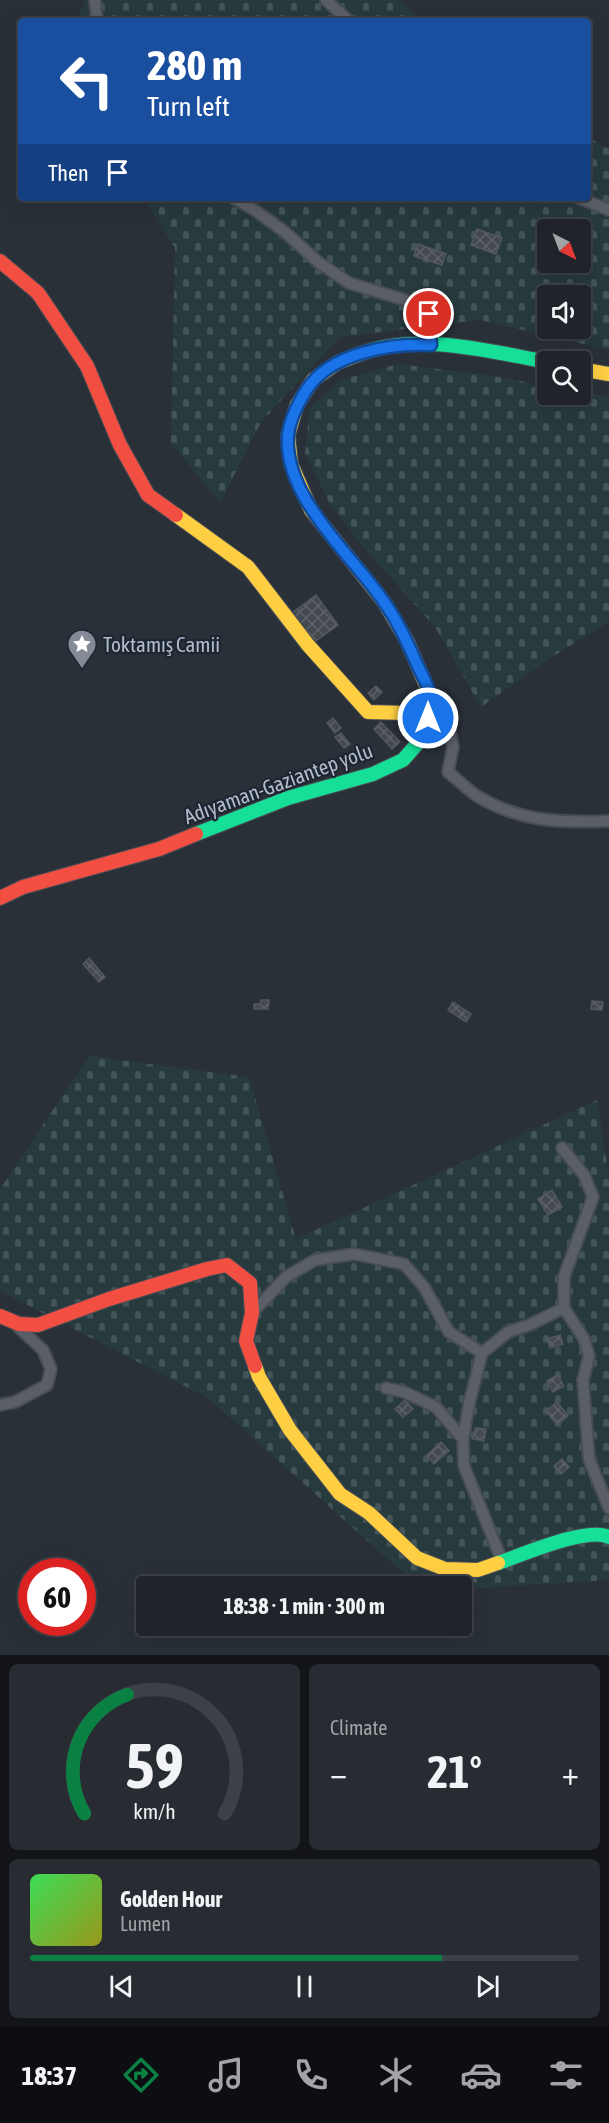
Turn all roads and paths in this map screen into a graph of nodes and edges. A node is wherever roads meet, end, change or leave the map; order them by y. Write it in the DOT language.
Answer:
graph roads {
  1 [pos="95,0"];
  2 [pos="326,0"];
  3 [pos="97,18"];
  4 [pos="346,18"];
  5 [pos="237,201"];
  6 [pos="586,201"];
  7 [pos="609,210"];
  8 [pos="0,261"];
  9 [pos="431,345"];
  10 [pos="537,360"];
  11 [pos="591,371"];
  12 [pos="609,374"];
  13 [pos="432,699"];
  14 [pos="609,821"];
  15 [pos="0,898"];
  16 [pos="562,1148"];
  17 [pos="564,1308"];
  18 [pos="252,1313"];
  19 [pos="6,1319"];
  20 [pos="482,1353"];
  21 [pos="386,1388"];
  22 [pos="0,1405"];
  23 [pos="463,1439"];
  24 [pos="609,1508"];
  25 [pos="609,1537"];
  26 [pos="502,1561"];
  1 -- 3 [label="street"];
  2 -- 4 [label="street"];
  5 -- 9 [label="street"];
  6 -- 7 [label="street"];
  8 -- 13 [label="street"];
  9 -- 10 [label="street"];
  9 -- 13 [label="street"];
  11 -- 12 [label="street"];
  13 -- 14 [label="street"];
  13 -- 15 [label="street, Adıyaman-Gaziantep yolu"];
  16 -- 17 [label="street"];
  17 -- 20 [label="street"];
  17 -- 24 [label="street"];
  18 -- 19 [label="street"];
  18 -- 20 [label="street"];
  18 -- 26 [label="street"];
  19 -- 22 [label="street"];
  20 -- 23 [label="street"];
  21 -- 23 [label="street"];
  23 -- 26 [label="street"];
  25 -- 26 [label="street"];
}
